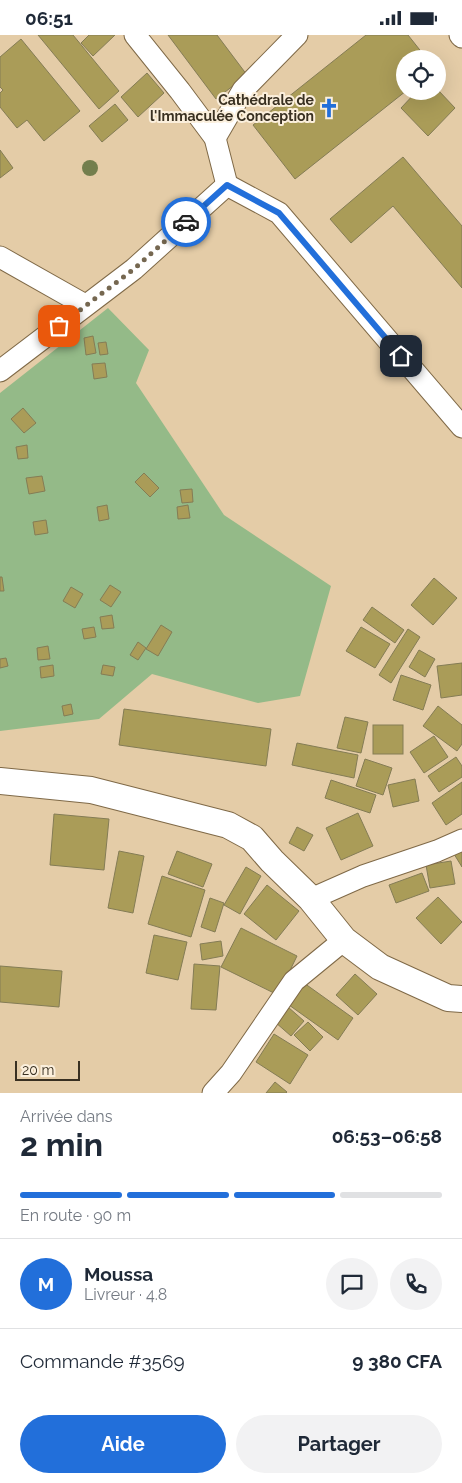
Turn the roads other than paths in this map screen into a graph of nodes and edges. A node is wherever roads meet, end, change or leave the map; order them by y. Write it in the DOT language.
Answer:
graph roads {
  1 [pos="134,35"];
  2 [pos="297,35"];
  3 [pos="215,139"];
  4 [pos="227,185"];
  5 [pos="0,257"];
  6 [pos="85,305"];
  7 [pos="0,371"];
  8 [pos="462,427"];
  9 [pos="2,780"];
  10 [pos="462,840"];
  11 [pos="310,899"];
  12 [pos="344,940"];
  13 [pos="462,999"];
  14 [pos="213,1093"];
  1 -- 3 [label="street"];
  2 -- 3 [label="street"];
  3 -- 4 [label="street"];
  4 -- 6 [label="street"];
  4 -- 8 [label="street"];
  5 -- 6 [label="street"];
  6 -- 7 [label="street"];
  9 -- 11 [label="street"];
  10 -- 11 [label="street"];
  11 -- 12 [label="street"];
  12 -- 13 [label="street"];
  12 -- 14 [label="street"];
}
